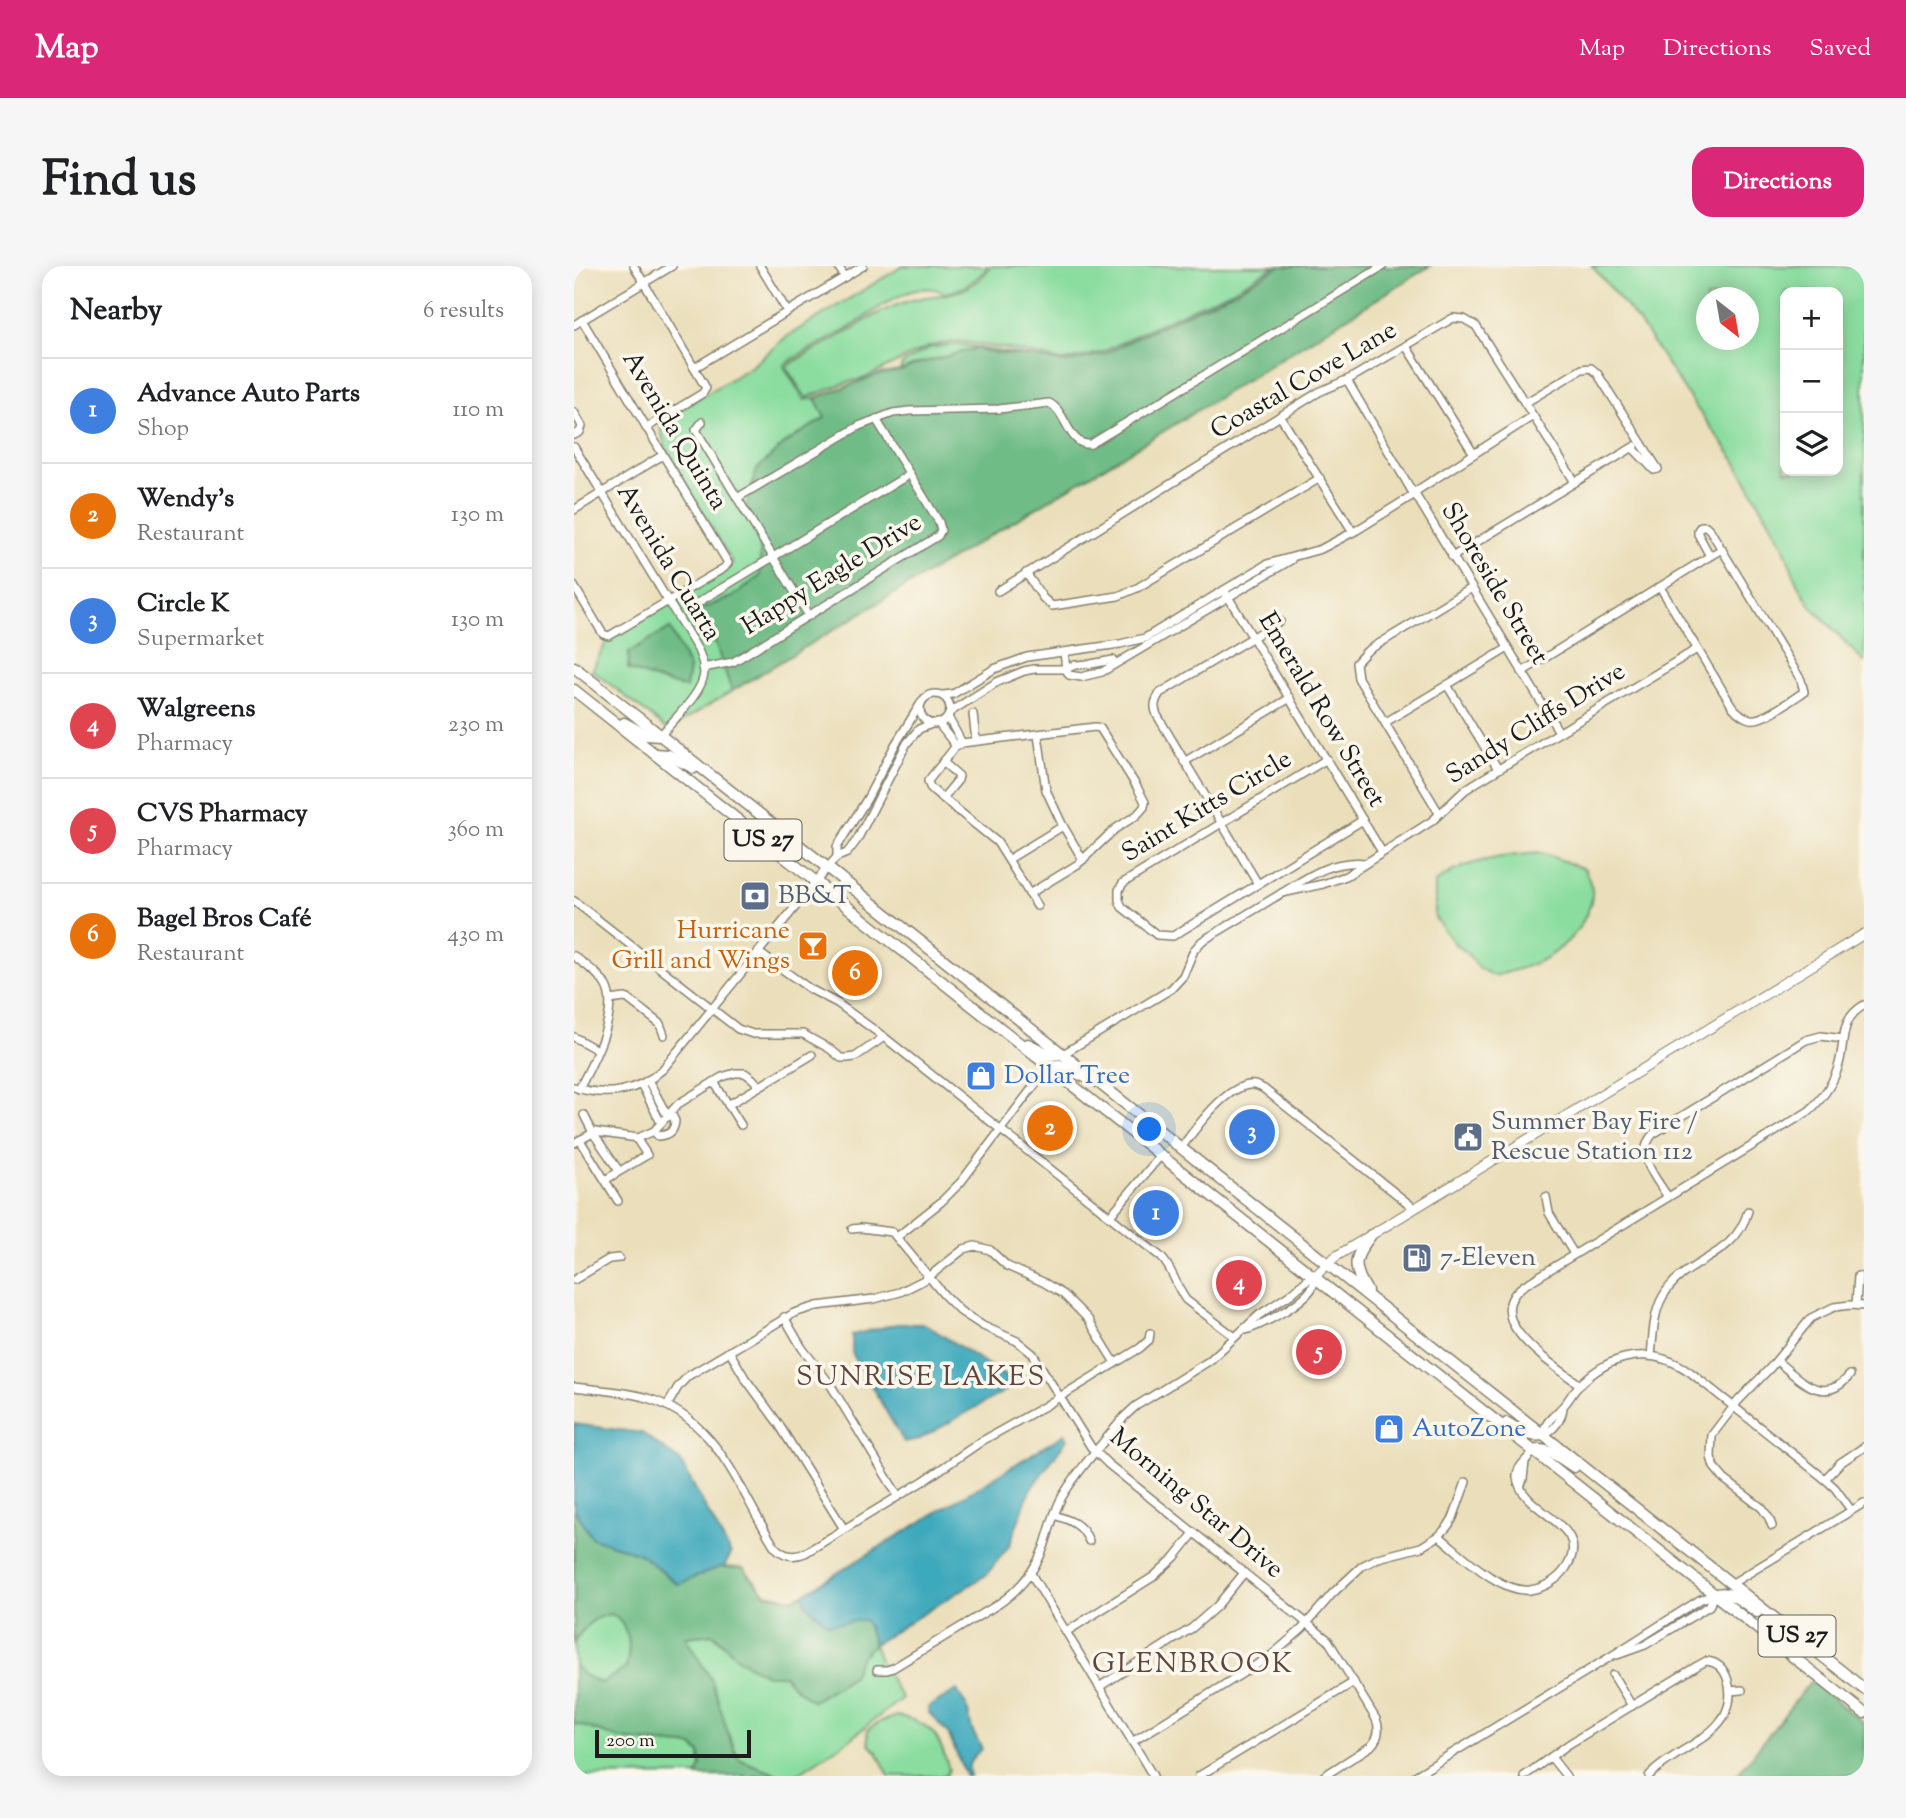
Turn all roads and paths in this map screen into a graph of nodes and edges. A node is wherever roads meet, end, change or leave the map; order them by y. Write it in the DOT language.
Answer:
graph roads {
  1 [pos="634,266"];
  2 [pos="672,266"];
  3 [pos="760,266"];
  4 [pos="838,266"];
  5 [pos="863,266"];
  6 [pos="1383,266"];
  7 [pos="845,277"];
  8 [pos="644,283"];
  9 [pos="787,312"];
  10 [pos="582,320"];
  11 [pos="574,325"];
  12 [pos="1406,346"];
  13 [pos="694,368"];
  14 [pos="1347,380"];
  15 [pos="1525,403"];
  16 [pos="574,412"];
  17 [pos="1280,416"];
  18 [pos="1534,416"];
  19 [pos="876,419"];
  20 [pos="702,422"];
  21 [pos="646,428"];
  22 [pos="574,435"];
  23 [pos="1641,442"];
  24 [pos="574,447"];
  25 [pos="1633,448"];
  26 [pos="1474,454"];
  27 [pos="663,455"];
  28 [pos="910,474"];
  29 [pos="1320,478"];
  30 [pos="1575,482"];
  31 [pos="602,493"];
  32 [pos="1414,494"];
  33 [pos="737,498"];
  34 [pos="574,510"];
  35 [pos="1353,532"];
  36 [pos="1722,549"];
  37 [pos="1297,556"];
  38 [pos="1452,556"];
  39 [pos="1710,556"];
  40 [pos="773,557"];
  41 [pos="1026,573"];
  42 [pos="574,586"];
  43 [pos="1660,587"];
  44 [pos="1471,588"];
  45 [pos="1224,590"];
  46 [pos="998,591"];
  47 [pos="1229,598"];
  48 [pos="668,602"];
  49 [pos="689,608"];
  50 [pos="808,616"];
  51 [pos="1280,621"];
  52 [pos="1253,637"];
  53 [pos="1108,646"];
  54 [pos="1508,648"];
  55 [pos="1697,649"];
  56 [pos="1064,652"];
  57 [pos="1114,663"];
  58 [pos="574,667"];
  59 [pos="703,668"];
  60 [pos="1066,669"];
  61 [pos="1522,672"];
  62 [pos="1447,685"];
  63 [pos="574,690"];
  64 [pos="943,695"];
  65 [pos="1290,698"];
  66 [pos="921,703"];
  67 [pos="600,711"];
  68 [pos="949,714"];
  69 [pos="973,714"];
  70 [pos="1386,722"];
  71 [pos="936,723"];
  72 [pos="1559,732"];
  73 [pos="1038,735"];
  74 [pos="660,736"];
  75 [pos="976,741"];
  76 [pos="959,745"];
  77 [pos="655,754"];
  78 [pos="1326,759"];
  79 [pos="943,762"];
  80 [pos="1184,762"];
  81 [pos="1498,769"];
  82 [pos="877,778"];
  83 [pos="715,779"];
  84 [pos="886,783"];
  85 [pos="943,798"];
  86 [pos="1439,813"];
  87 [pos="1363,820"];
  88 [pos="1221,822"];
  89 [pos="1063,826"];
  90 [pos="1382,852"];
  91 [pos="837,857"];
  92 [pos="1009,859"];
  93 [pos="1083,860"];
  94 [pos="1366,863"];
  95 [pos="827,868"];
  96 [pos="1326,868"];
  97 [pos="816,881"];
  98 [pos="1329,882"];
  99 [pos="1258,884"];
  100 [pos="1282,893"];
  101 [pos="1029,894"];
  102 [pos="574,901"];
  103 [pos="1037,906"];
  104 [pos="1864,934"];
  105 [pos="758,952"];
  106 [pos="574,956"];
  107 [pos="610,1000"];
  108 [pos="1864,1005"];
  109 [pos="712,1010"];
  110 [pos="1007,1034"];
  111 [pos="664,1035"];
  112 [pos="574,1037"];
  113 [pos="884,1037"];
  114 [pos="1843,1039"];
  115 [pos="597,1050"];
  116 [pos="1063,1054"];
  117 [pos="812,1055"];
  118 [pos="1049,1066"];
  119 [pos="645,1082"];
  120 [pos="714,1082"];
  121 [pos="759,1086"];
  122 [pos="1104,1087"];
  123 [pos="577,1088"];
  124 [pos="728,1105"];
  125 [pos="584,1115"];
  126 [pos="669,1115"];
  127 [pos="661,1123"];
  128 [pos="741,1125"];
  129 [pos="1001,1128"];
  130 [pos="654,1130"];
  131 [pos="593,1133"];
  132 [pos="636,1138"];
  133 [pos="577,1141"];
  134 [pos="1181,1148"];
  135 [pos="1161,1155"];
  136 [pos="619,1171"];
  137 [pos="605,1180"];
  138 [pos="1546,1197"];
  139 [pos="1668,1197"];
  140 [pos="618,1201"];
  141 [pos="1414,1208"];
  142 [pos="1748,1211"];
  143 [pos="1110,1216"];
  144 [pos="852,1229"];
  145 [pos="1371,1235"];
  146 [pos="897,1237"];
  147 [pos="1574,1254"];
  148 [pos="620,1258"];
  149 [pos="1327,1264"];
  150 [pos="1858,1276"];
  151 [pos="929,1277"];
  152 [pos="1314,1277"];
  153 [pos="574,1280"];
  154 [pos="1372,1299"];
  155 [pos="1860,1306"];
  156 [pos="784,1317"];
  157 [pos="1150,1333"];
  158 [pos="1236,1337"];
  159 [pos="729,1351"];
  160 [pos="1651,1356"];
  161 [pos="1777,1361"];
  162 [pos="1115,1363"];
  163 [pos="1850,1375"];
  164 [pos="1580,1385"];
  165 [pos="574,1387"];
  166 [pos="1060,1397"];
  167 [pos="667,1406"];
  168 [pos="1734,1407"];
  169 [pos="1488,1414"];
  170 [pos="1543,1435"];
  171 [pos="1864,1447"];
  172 [pos="1534,1451"];
  173 [pos="1096,1452"];
  174 [pos="1825,1479"];
  175 [pos="1466,1482"];
  176 [pos="898,1496"];
  177 [pos="1864,1503"];
  178 [pos="1850,1510"];
  179 [pos="1054,1515"];
  180 [pos="1656,1524"];
  181 [pos="1772,1526"];
  182 [pos="844,1529"];
  183 [pos="1194,1533"];
  184 [pos="1439,1536"];
  185 [pos="1089,1541"];
  186 [pos="1030,1572"];
  187 [pos="1244,1573"];
  188 [pos="1731,1584"];
  189 [pos="1715,1595"];
  190 [pos="1674,1616"];
  191 [pos="1307,1623"];
  192 [pos="1679,1624"];
  193 [pos="1066,1632"];
  194 [pos="1610,1657"];
  195 [pos="1835,1667"];
  196 [pos="877,1670"];
  197 [pos="1613,1675"];
  198 [pos="1354,1682"];
  199 [pos="1099,1687"];
  200 [pos="1864,1689"];
  201 [pos="1742,1690"];
  202 [pos="1730,1691"];
  203 [pos="1632,1706"];
  204 [pos="1864,1713"];
  205 [pos="1132,1742"];
  206 [pos="1551,1757"];
  207 [pos="1153,1776"];
  208 [pos="1199,1776"];
  209 [pos="1324,1776"];
  210 [pos="1415,1776"];
  211 [pos="1524,1776"];
  212 [pos="1566,1776"];
  213 [pos="1649,1776"];
  1 -- 8 [label="street"];
  2 -- 8 [label="street"];
  3 -- 9 [label="street"];
  4 -- 7 [label="street"];
  5 -- 7 [label="street"];
  6 -- 19 [label="street"];
  7 -- 9 [label="street"];
  8 -- 10 [label="street"];
  8 -- 13 [label="street"];
  9 -- 13 [label="street"];
  10 -- 11 [label="street"];
  10 -- 21 [label="street, Avenida Quinta"];
  12 -- 14 [label="street, Coastal Cove Lane"];
  12 -- 15 [label="street, Coastal Cove Lane"];
  12 -- 26 [label="street"];
  13 -- 21 [label="street"];
  14 -- 17 [label="street, Coastal Cove Lane"];
  14 -- 32 [label="street, Shoreside Street"];
  15 -- 18 [label="street, Coastal Cove Lane"];
  15 -- 23 [label="street"];
  16 -- 22 [label="street"];
  17 -- 29 [label="street"];
  17 -- 41 [label="street, Coastal Cove Lane"];
  18 -- 26 [label="street"];
  18 -- 30 [label="street, Coastal Cove Lane"];
  19 -- 28 [label="street, Happy Eagle Drive"];
  19 -- 33 [label="street"];
  20 -- 33 [label="street"];
  21 -- 27 [label="street, Avenida Quinta"];
  23 -- 25 [label="street"];
  23 -- 25 [label="street"];
  24 -- 31 [label="street, Avenida Cuarta"];
  25 -- 30 [label="street"];
  26 -- 32 [label="street"];
  27 -- 31 [label="street"];
  27 -- 48 [label="street, Avenida Quinta"];
  28 -- 40 [label="street"];
  28 -- 50 [label="street, Happy Eagle Drive"];
  29 -- 35 [label="street"];
  29 -- 41 [label="street"];
  30 -- 38 [label="street"];
  31 -- 34 [label="street"];
  31 -- 48 [label="street, Avenida Cuarta"];
  32 -- 35 [label="street"];
  32 -- 38 [label="street, Shoreside Street"];
  33 -- 40 [label="street"];
  35 -- 37 [label="street"];
  36 -- 39 [label="street"];
  36 -- 39 [label="street"];
  36 -- 55 [label="street"];
  37 -- 45 [label="street"];
  37 -- 47 [label="street"];
  38 -- 44 [label="street, Shoreside Street"];
  39 -- 43 [label="street"];
  40 -- 49 [label="street"];
  40 -- 50 [label="street"];
  41 -- 46 [label="street, Coastal Cove Lane"];
  42 -- 48 [label="street"];
  43 -- 55 [label="street"];
  43 -- 61 [label="street"];
  44 -- 54 [label="street, Shoreside Street"];
  44 -- 70 [label="street"];
  45 -- 47 [label="street, Emerald Row Street"];
  45 -- 53 [label="street"];
  47 -- 52 [label="street, Emerald Row Street"];
  47 -- 57 [label="street"];
  48 -- 59 [label="street, Avenida Cuarta"];
  50 -- 59 [label="street, Happy Eagle Drive"];
  51 -- 52 [label="street"];
  52 -- 65 [label="street, Emerald Row Street"];
  52 -- 80 [label="street"];
  53 -- 56 [label="street"];
  53 -- 57 [label="street"];
  54 -- 61 [label="street, Shoreside Street"];
  54 -- 62 [label="street"];
  55 -- 72 [label="street, Sandy Cliffs Drive"];
  56 -- 60 [label="street"];
  56 -- 64 [label="street"];
  57 -- 60 [label="street"];
  58 -- 74 [label="highway, US 27"];
  59 -- 74 [label="street, Avenida Cuarta"];
  60 -- 68 [label="street"];
  61 -- 72 [label="street, Shoreside Street"];
  62 -- 70 [label="street"];
  62 -- 81 [label="street"];
  63 -- 67 [label="highway, US 27"];
  64 -- 66 [label="street"];
  64 -- 68 [label="street"];
  65 -- 78 [label="street, Emerald Row Street"];
  65 -- 80 [label="street"];
  66 -- 71 [label="street"];
  66 -- 82 [label="street"];
  67 -- 74 [label="highway"];
  67 -- 77 [label="highway, US 27"];
  68 -- 71 [label="street"];
  68 -- 76 [label="street"];
  69 -- 75 [label="street"];
  70 -- 86 [label="street"];
  71 -- 76 [label="street"];
  71 -- 84 [label="street"];
  72 -- 81 [label="street, Sandy Cliffs Drive"];
  73 -- 75 [label="street"];
  73 -- 89 [label="street"];
  73 -- 93 [label="street"];
  74 -- 83 [label="highway, US 27"];
  75 -- 76 [label="street"];
  76 -- 79 [label="street"];
  77 -- 83 [label="highway"];
  77 -- 97 [label="highway, US 27"];
  78 -- 87 [label="street, Emerald Row Street"];
  78 -- 88 [label="street, Saint Kitts Circle"];
  79 -- 85 [label="street"];
  79 -- 85 [label="street"];
  80 -- 88 [label="street"];
  81 -- 86 [label="street, Sandy Cliffs Drive"];
  82 -- 84 [label="street"];
  82 -- 91 [label="street"];
  83 -- 95 [label="highway, US 27"];
  84 -- 91 [label="street"];
  85 -- 92 [label="street"];
  86 -- 90 [label="street, Sandy Cliffs Drive"];
  87 -- 90 [label="street, Emerald Row Street"];
  87 -- 99 [label="street, Saint Kitts Circle"];
  88 -- 99 [label="street"];
  88 -- 99 [label="street, Saint Kitts Circle"];
  89 -- 92 [label="street"];
  89 -- 93 [label="street"];
  90 -- 94 [label="street, Sandy Cliffs Drive"];
  91 -- 95 [label="street"];
  92 -- 101 [label="street"];
  93 -- 101 [label="street"];
  94 -- 96 [label="street, Sandy Cliffs Drive"];
  94 -- 98 [label="street, Sandy Cliffs Drive"];
  95 -- 97 [label="street"];
  95 -- 116 [label="highway, US 27"];
  96 -- 98 [label="street"];
  96 -- 100 [label="street, Sandy Cliffs Drive"];
  97 -- 105 [label="street"];
  97 -- 110 [label="highway, US 27"];
  98 -- 100 [label="street, Sandy Cliffs Drive"];
  100 -- 116 [label="street, Sandy Cliffs Drive"];
  101 -- 103 [label="street"];
  102 -- 109 [label="street"];
  104 -- 141 [label="main road"];
  105 -- 109 [label="street"];
  105 -- 113 [label="street"];
  106 -- 107 [label="street"];
  107 -- 111 [label="street"];
  107 -- 115 [label="street"];
  108 -- 114 [label="street"];
  109 -- 113 [label="street"];
  109 -- 119 [label="street"];
  110 -- 116 [label="highway"];
  110 -- 118 [label="highway, US 27"];
  112 -- 115 [label="street"];
  113 -- 129 [label="street"];
  114 -- 139 [label="street"];
  114 -- 139 [label="street"];
  115 -- 123 [label="street"];
  116 -- 122 [label="highway, US 27"];
  117 -- 121 [label="street"];
  118 -- 122 [label="highway"];
  118 -- 129 [label="street"];
  118 -- 135 [label="highway, US 27"];
  119 -- 123 [label="street"];
  119 -- 126 [label="street"];
  119 -- 127 [label="street"];
  120 -- 121 [label="street"];
  120 -- 124 [label="street"];
  120 -- 126 [label="street"];
  121 -- 124 [label="street"];
  122 -- 134 [label="highway, US 27"];
  124 -- 128 [label="street"];
  125 -- 131 [label="street"];
  126 -- 127 [label="street"];
  126 -- 130 [label="street"];
  127 -- 130 [label="street"];
  129 -- 143 [label="street"];
  129 -- 146 [label="street"];
  130 -- 132 [label="street"];
  131 -- 132 [label="street"];
  131 -- 133 [label="street"];
  131 -- 136 [label="street"];
  132 -- 136 [label="street"];
  133 -- 137 [label="street"];
  134 -- 141 [label="street"];
  134 -- 149 [label="highway, US 27"];
  135 -- 143 [label="street"];
  135 -- 152 [label="highway, US 27"];
  136 -- 137 [label="street"];
  137 -- 140 [label="street"];
  138 -- 147 [label="street"];
  139 -- 147 [label="street"];
  141 -- 145 [label="main road"];
  142 -- 160 [label="street"];
  143 -- 158 [label="street"];
  144 -- 146 [label="street"];
  145 -- 149 [label="main road"];
  145 -- 154 [label="highway"];
  146 -- 151 [label="street, Morning Star Drive"];
  147 -- 164 [label="street"];
  148 -- 153 [label="street"];
  149 -- 152 [label="main road"];
  149 -- 154 [label="highway, US 27"];
  150 -- 155 [label="street"];
  151 -- 156 [label="street"];
  151 -- 162 [label="street"];
  151 -- 166 [label="street, Morning Star Drive"];
  152 -- 158 [label="street"];
  152 -- 169 [label="highway, US 27"];
  154 -- 170 [label="highway, US 27"];
  155 -- 161 [label="street"];
  156 -- 159 [label="street"];
  156 -- 176 [label="street"];
  157 -- 162 [label="street"];
  158 -- 173 [label="street"];
  159 -- 167 [label="street"];
  159 -- 182 [label="street"];
  160 -- 164 [label="street"];
  160 -- 168 [label="street"];
  161 -- 163 [label="street"];
  161 -- 168 [label="street"];
  162 -- 166 [label="street"];
  164 -- 170 [label="street"];
  165 -- 167 [label="street"];
  166 -- 173 [label="street, Morning Star Drive"];
  166 -- 176 [label="street"];
  167 -- 182 [label="street"];
  168 -- 174 [label="street"];
  168 -- 181 [label="street"];
  169 -- 170 [label="highway"];
  169 -- 172 [label="highway, US 27"];
  170 -- 180 [label="highway, US 27"];
  171 -- 174 [label="street"];
  172 -- 180 [label="highway"];
  172 -- 184 [label="street"];
  172 -- 189 [label="highway, US 27"];
  173 -- 179 [label="street"];
  173 -- 183 [label="street, Morning Star Drive"];
  174 -- 178 [label="street"];
  175 -- 184 [label="street"];
  176 -- 182 [label="street"];
  177 -- 178 [label="street"];
  178 -- 188 [label="street"];
  179 -- 185 [label="street"];
  179 -- 186 [label="street"];
  180 -- 188 [label="highway, US 27"];
  183 -- 187 [label="street, Morning Star Drive"];
  183 -- 193 [label="street"];
  184 -- 191 [label="street"];
  186 -- 193 [label="street"];
  186 -- 196 [label="street"];
  187 -- 191 [label="street, Morning Star Drive"];
  187 -- 199 [label="street"];
  188 -- 195 [label="highway, US 27"];
  189 -- 190 [label="street"];
  189 -- 192 [label="street"];
  189 -- 195 [label="highway"];
  189 -- 204 [label="highway, US 27"];
  190 -- 192 [label="street"];
  190 -- 194 [label="street"];
  191 -- 198 [label="street, Morning Star Drive"];
  191 -- 205 [label="street"];
  192 -- 194 [label="street"];
  193 -- 199 [label="street"];
  194 -- 210 [label="street"];
  195 -- 200 [label="highway, US 27"];
  197 -- 203 [label="street"];
  198 -- 208 [label="street"];
  198 -- 209 [label="street, Morning Star Drive"];
  199 -- 205 [label="street"];
  201 -- 202 [label="street"];
  202 -- 203 [label="street"];
  202 -- 213 [label="street"];
  203 -- 206 [label="street"];
  205 -- 207 [label="street"];
  206 -- 211 [label="street"];
  206 -- 212 [label="street"];
}
